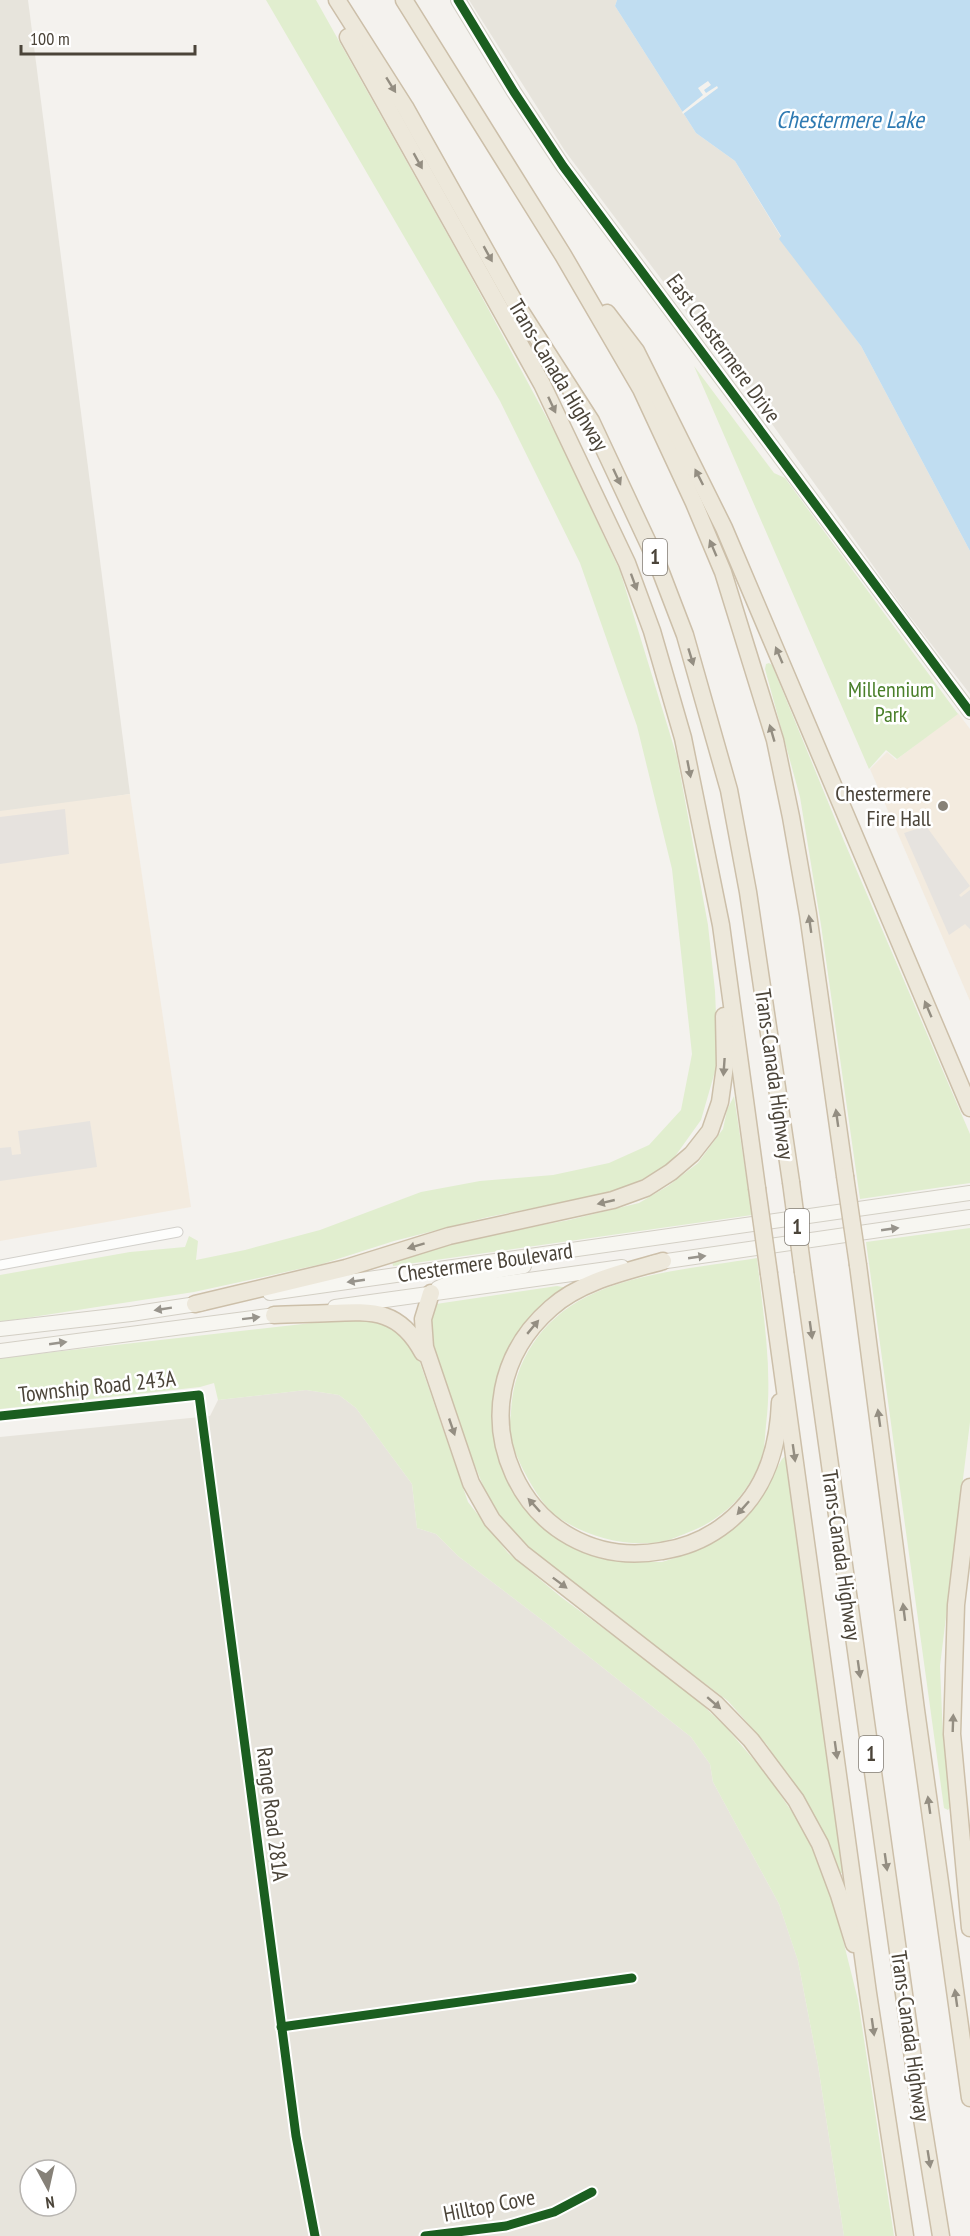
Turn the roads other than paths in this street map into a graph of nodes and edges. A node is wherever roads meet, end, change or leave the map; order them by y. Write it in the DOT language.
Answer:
graph roads {
  1 [pos="327,0"];
  2 [pos="337,0"];
  3 [pos="404,0"];
  4 [pos="458,0"];
  5 [pos="562,255"];
  6 [pos="970,712"];
  7 [pos="721,925"];
  8 [pos="951,1063"];
  9 [pos="970,1089"];
  10 [pos="970,1108"];
  11 [pos="970,1193"];
  12 [pos="970,1217"];
  13 [pos="705,1231"];
  14 [pos="178,1232"];
  15 [pos="663,1262"];
  16 [pos="0,1265"];
  17 [pos="431,1293"];
  18 [pos="195,1304"];
  19 [pos="274,1315"];
  20 [pos="0,1329"];
  21 [pos="0,1351"];
  22 [pos="780,1353"];
  23 [pos="433,1372"];
  24 [pos="199,1395"];
  25 [pos="0,1416"];
  26 [pos="970,1488"];
  27 [pos="970,1928"];
  28 [pos="632,1978"];
  29 [pos="868,1993"];
  30 [pos="281,2027"];
  31 [pos="970,2098"];
  32 [pos="592,2192"];
  33 [pos="315,2236"];
  34 [pos="425,2236"];
  35 [pos="904,2236"];
  36 [pos="941,2236"];
  1 -- 7 [label="highway, one-way"];
  2 -- 36 [label="highway, Trans-Canada Highway / 1, one-way, bridge"];
  3 -- 5 [label="highway"];
  4 -- 6 [label="main road, East Chestermere Drive"];
  8 -- 5 [label="highway, one-way"];
  31 -- 5 [label="highway, one-way, bridge"];
  7 -- 18 [label="highway, one-way"];
  7 -- 22 [label="highway, bridge"];
  8 -- 9 [label="highway"];
  8 -- 10 [label="highway"];
  11 -- 13 [label="main road, Chestermere Boulevard"];
  15 -- 12 [label="main road, Chestermere Boulevard, one-way"];
  13 -- 17 [label="main road"];
  13 -- 18 [label="main road, Chestermere Boulevard, one-way"];
  14 -- 16 [label="street"];
  15 -- 17 [label="main road, Chestermere Boulevard"];
  22 -- 15 [label="highway, one-way"];
  17 -- 19 [label="main road, Chestermere Boulevard"];
  17 -- 23 [label="highway"];
  18 -- 20 [label="main road, Chestermere Boulevard, one-way"];
  21 -- 19 [label="main road, Chestermere Boulevard, one-way"];
  19 -- 23 [label="highway"];
  22 -- 29 [label="highway, one-way"];
  23 -- 29 [label="highway, one-way"];
  24 -- 25 [label="street, Township Road 243A"];
  24 -- 30 [label="street, Range Road 281A"];
  27 -- 26 [label="highway, one-way"];
  28 -- 30 [label="street"];
  29 -- 35 [label="highway, one-way"];
  30 -- 33 [label="street, Range Road 281A"];
  32 -- 34 [label="street, Hilltop Cove"];
}
